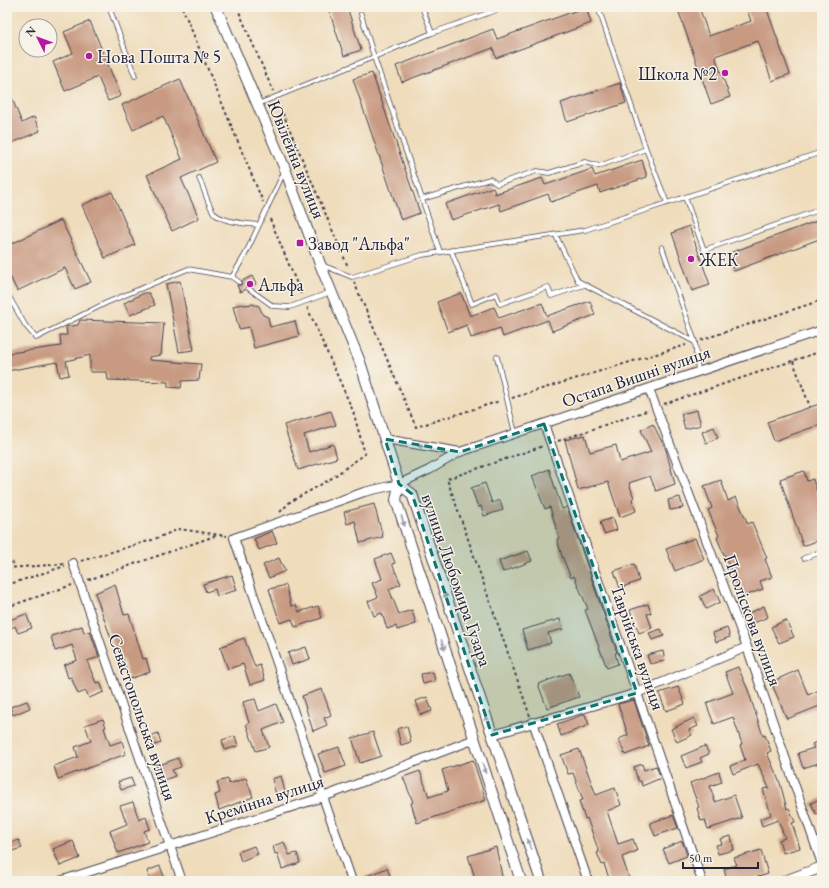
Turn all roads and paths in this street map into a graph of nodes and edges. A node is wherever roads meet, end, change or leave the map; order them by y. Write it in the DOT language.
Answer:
graph roads {
  1 [pos="109,7"];
  2 [pos="182,7"];
  3 [pos="216,7"];
  4 [pos="237,7"];
  5 [pos="422,7"];
  6 [pos="505,7"];
  7 [pos="529,7"];
  8 [pos="543,7"];
  9 [pos="598,7"];
  10 [pos="361,14"];
  11 [pos="432,33"];
  12 [pos="374,57"];
  13 [pos="136,76"];
  14 [pos="276,97"];
  15 [pos="257,104"];
  16 [pos="646,149"];
  17 [pos="822,152"];
  18 [pos="286,169"];
  19 [pos="199,178"];
  20 [pos="685,197"];
  21 [pos="422,199"];
  22 [pos="667,203"];
  23 [pos="822,209"];
  24 [pos="266,210"];
  25 [pos="259,225"];
  26 [pos="555,234"];
  27 [pos="662,247"];
  28 [pos="451,250"];
  29 [pos="440,252"];
  30 [pos="320,264"];
  31 [pos="232,276"];
  32 [pos="352,277"];
  33 [pos="239,282"];
  34 [pos="584,285"];
  35 [pos="248,288"];
  36 [pos="331,292"];
  37 [pos="7,293"];
  38 [pos="822,300"];
  39 [pos="304,302"];
  40 [pos="822,330"];
  41 [pos="695,342"];
  42 [pos="822,351"];
  43 [pos="497,357"];
  44 [pos="793,361"];
  45 [pos="698,371"];
  46 [pos="648,389"];
  47 [pos="507,399"];
  48 [pos="656,407"];
  49 [pos="810,407"];
  50 [pos="544,424"];
  51 [pos="515,433"];
  52 [pos="385,439"];
  53 [pos="551,444"];
  54 [pos="460,452"];
  55 [pos="400,484"];
  56 [pos="280,513"];
  57 [pos="220,534"];
  58 [pos="234,538"];
  59 [pos="822,552"];
  60 [pos="7,558"];
  61 [pos="804,558"];
  62 [pos="73,563"];
  63 [pos="16,566"];
  64 [pos="7,568"];
  65 [pos="79,582"];
  66 [pos="7,585"];
  67 [pos="7,607"];
  68 [pos="747,647"];
  69 [pos="637,693"];
  70 [pos="533,722"];
  71 [pos="492,735"];
  72 [pos="475,739"];
  73 [pos="323,797"];
  74 [pos="170,846"];
  75 [pos="822,866"];
  76 [pos="60,881"];
  77 [pos="182,881"];
  78 [pos="352,881"];
  79 [pos="521,881"];
  80 [pos="541,881"];
  81 [pos="588,881"];
  82 [pos="702,881"];
  83 [pos="785,881"];
  1 -- 13 [label="lane"];
  2 -- 24 [label="path"];
  3 -- 15 [label="street, Ювілейна вулиця"];
  4 -- 14 [label="path"];
  5 -- 11 [label="lane"];
  6 -- 11 [label="lane"];
  7 -- 8 [label="lane"];
  9 -- 16 [label="lane"];
  10 -- 12 [label="lane"];
  11 -- 12 [label="lane"];
  12 -- 14 [label="lane"];
  12 -- 21 [label="lane"];
  14 -- 15 [label="lane"];
  14 -- 32 [label="path"];
  15 -- 18 [label="street, Ювілейна вулиця"];
  16 -- 21 [label="lane"];
  16 -- 22 [label="lane"];
  17 -- 20 [label="lane"];
  18 -- 24 [label="lane"];
  18 -- 30 [label="street, Ювілейна вулиця"];
  19 -- 25 [label="lane"];
  20 -- 22 [label="lane"];
  20 -- 23 [label="lane"];
  21 -- 29 [label="lane"];
  22 -- 26 [label="lane"];
  24 -- 25 [label="lane"];
  24 -- 39 [label="path"];
  25 -- 31 [label="lane"];
  26 -- 28 [label="lane"];
  26 -- 34 [label="lane"];
  27 -- 41 [label="lane"];
  28 -- 29 [label="lane"];
  28 -- 34 [label="lane"];
  29 -- 32 [label="lane"];
  30 -- 32 [label="lane"];
  30 -- 36 [label="street, Ювілейна вулиця"];
  31 -- 33 [label="lane"];
  31 -- 37 [label="lane"];
  32 -- 47 [label="path"];
  34 -- 41 [label="lane"];
  35 -- 39 [label="lane"];
  36 -- 39 [label="lane"];
  36 -- 52 [label="street, Ювілейна вулиця"];
  38 -- 41 [label="path"];
  39 -- 56 [label="path"];
  40 -- 45 [label="street, Остапа Вишні вулиця"];
  41 -- 45 [label="lane"];
  41 -- 47 [label="path"];
  42 -- 44 [label="path"];
  43 -- 47 [label="lane"];
  44 -- 48 [label="path"];
  44 -- 49 [label="path"];
  45 -- 46 [label="street, Остапа Вишні вулиця"];
  46 -- 48 [label="street, Проліскова вулиця"];
  46 -- 50 [label="street, Остапа Вишні вулиця"];
  47 -- 51 [label="lane"];
  48 -- 53 [label="path"];
  48 -- 68 [label="street, Проліскова вулиця"];
  50 -- 51 [label="street, Остапа Вишні вулиця"];
  50 -- 53 [label="street, Таврійська вулиця"];
  51 -- 54 [label="street, Остапа Вишні вулиця"];
  54 -- 52 [label="street, one-way"];
  52 -- 55 [label="street, Ювілейна вулиця"];
  53 -- 69 [label="street, Таврійська вулиця"];
  53 -- 70 [label="path"];
  54 -- 55 [label="street, Остапа Вишні вулиця"];
  55 -- 58 [label="street"];
  71 -- 55 [label="street, вулиця Любомира Гузара, one-way"];
  55 -- 72 [label="street, вулиця Любомира Гузара, one-way"];
  57 -- 58 [label="path"];
  57 -- 62 [label="path"];
  57 -- 65 [label="path"];
  58 -- 73 [label="street"];
  59 -- 61 [label="lane"];
  60 -- 63 [label="path"];
  62 -- 63 [label="path"];
  62 -- 65 [label="street, Севастопольська вулиця"];
  62 -- 66 [label="path"];
  63 -- 64 [label="path"];
  65 -- 67 [label="path"];
  65 -- 74 [label="street, Севастопольська вулиця"];
  68 -- 69 [label="street"];
  68 -- 75 [label="street, Проліскова вулиця"];
  69 -- 70 [label="street"];
  69 -- 82 [label="street, Таврійська вулиця"];
  70 -- 71 [label="street"];
  70 -- 81 [label="street"];
  80 -- 71 [label="street, вулиця Любомира Гузара, one-way"];
  72 -- 73 [label="street, Кремінна вулиця"];
  72 -- 79 [label="street, вулиця Любомира Гузара, one-way"];
  73 -- 74 [label="street, Кремінна вулиця"];
  73 -- 78 [label="street"];
  74 -- 76 [label="street, Кремінна вулиця"];
  74 -- 77 [label="street, Севастопольська вулиця"];
  75 -- 83 [label="street"];
}
